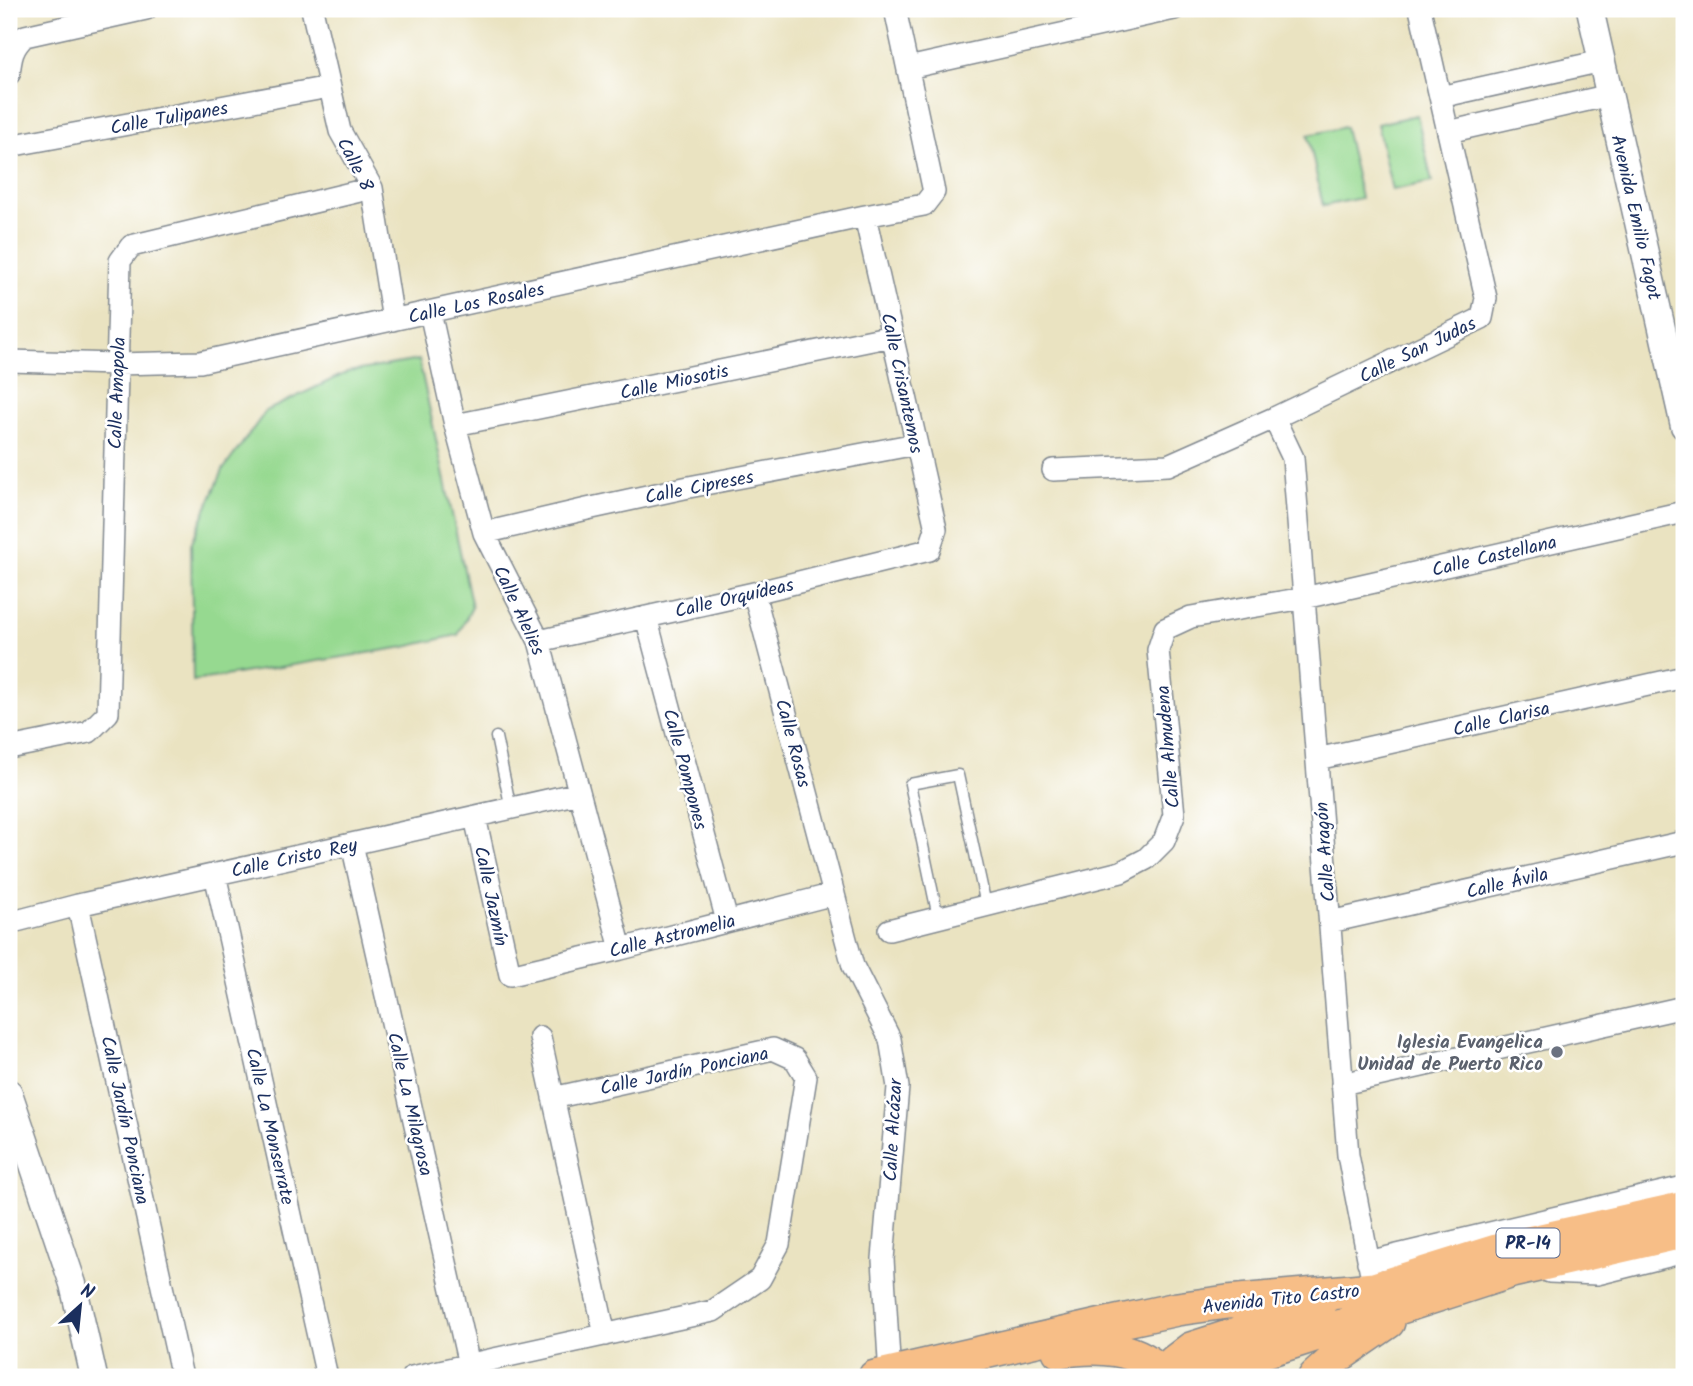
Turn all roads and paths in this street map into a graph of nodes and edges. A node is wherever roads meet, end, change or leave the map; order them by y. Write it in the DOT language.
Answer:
graph roads {
  1 [pos="146,9"];
  2 [pos="312,9"];
  3 [pos="895,9"];
  4 [pos="1174,9"];
  5 [pos="1420,9"];
  6 [pos="1590,9"];
  7 [pos="1602,61"];
  8 [pos="908,68"];
  9 [pos="9,74"];
  10 [pos="329,88"];
  11 [pos="1610,95"];
  12 [pos="1440,97"];
  13 [pos="1448,132"];
  14 [pos="9,146"];
  15 [pos="372,188"];
  16 [pos="865,216"];
  17 [pos="430,312"];
  18 [pos="393,320"];
  19 [pos="892,336"];
  20 [pos="9,361"];
  21 [pos="116,364"];
  22 [pos="1274,418"];
  23 [pos="455,425"];
  24 [pos="1684,426"];
  25 [pos="916,444"];
  26 [pos="1053,470"];
  27 [pos="1684,512"];
  28 [pos="484,533"];
  29 [pos="929,550"];
  30 [pos="754,593"];
  31 [pos="1304,598"];
  32 [pos="646,617"];
  33 [pos="539,641"];
  34 [pos="1684,677"];
  35 [pos="496,737"];
  36 [pos="9,748"];
  37 [pos="1317,759"];
  38 [pos="579,793"];
  39 [pos="511,809"];
  40 [pos="475,817"];
  41 [pos="1684,842"];
  42 [pos="352,844"];
  43 [pos="215,874"];
  44 [pos="834,894"];
  45 [pos="78,905"];
  46 [pos="986,905"];
  47 [pos="938,917"];
  48 [pos="727,921"];
  49 [pos="1330,922"];
  50 [pos="9,923"];
  51 [pos="888,930"];
  52 [pos="621,948"];
  53 [pos="510,975"];
  54 [pos="1684,1007"];
  55 [pos="540,1037"];
  56 [pos="1342,1084"];
  57 [pos="9,1093"];
  58 [pos="553,1098"];
  59 [pos="1684,1187"];
  60 [pos="1684,1208"];
  61 [pos="1684,1231"];
  62 [pos="1684,1252"];
  63 [pos="1512,1271"];
  64 [pos="1371,1275"];
  65 [pos="1412,1302"];
  66 [pos="606,1335"];
  67 [pos="980,1354"];
  68 [pos="469,1365"];
  69 [pos="885,1376"];
  70 [pos="94,1377"];
  71 [pos="182,1377"];
  72 [pos="327,1377"];
  73 [pos="412,1377"];
  74 [pos="1165,1377"];
  75 [pos="1175,1377"];
  76 [pos="1315,1377"];
  1 -- 9 [label="street"];
  2 -- 10 [label="street, Calle 8"];
  3 -- 8 [label="street"];
  4 -- 8 [label="street"];
  5 -- 12 [label="street, Calle San Judas"];
  6 -- 7 [label="street, Avenida Emilio Fagot"];
  7 -- 11 [label="street, Avenida Emilio Fagot"];
  7 -- 12 [label="street"];
  8 -- 16 [label="street, Calle Los Rosales"];
  10 -- 14 [label="street, Calle Tulipanes"];
  10 -- 15 [label="street, Calle 8"];
  11 -- 13 [label="street"];
  11 -- 24 [label="street, Avenida Emilio Fagot"];
  12 -- 13 [label="street, Calle San Judas"];
  13 -- 22 [label="street, Calle San Judas"];
  15 -- 18 [label="street, Calle 8"];
  15 -- 21 [label="street, Calle Amapola"];
  16 -- 17 [label="street, Calle Los Rosales"];
  16 -- 19 [label="street, Calle Crisantemos"];
  17 -- 18 [label="street, Calle Los Rosales"];
  17 -- 23 [label="street, Calle Alelies"];
  18 -- 21 [label="street, Calle Los Rosales"];
  19 -- 23 [label="street, Calle Miosotis"];
  19 -- 25 [label="street, Calle Crisantemos"];
  20 -- 21 [label="street, Calle Los Rosales"];
  21 -- 36 [label="street, Calle Amapola"];
  22 -- 26 [label="street, Calle San Judas"];
  22 -- 31 [label="street, Calle Aragón"];
  23 -- 28 [label="street, Calle Alelies"];
  25 -- 28 [label="street, Calle Cipreses"];
  25 -- 29 [label="street, Calle Crisantemos"];
  27 -- 31 [label="street, Calle Castellana"];
  28 -- 33 [label="street, Calle Alelies"];
  29 -- 30 [label="street, Calle Orquídeas"];
  30 -- 32 [label="street, Calle Orquídeas"];
  30 -- 44 [label="street, Calle Rosas"];
  31 -- 37 [label="street, Calle Aragón"];
  31 -- 46 [label="street, Calle Almudena"];
  32 -- 33 [label="street, Calle Orquídeas"];
  32 -- 48 [label="street, Calle Pompones"];
  33 -- 38 [label="street, Calle Alelies"];
  34 -- 37 [label="street, Calle Clarisa"];
  35 -- 39 [label="lane"];
  37 -- 49 [label="street, Calle Aragón"];
  38 -- 39 [label="street, Calle Cristo Rey"];
  38 -- 52 [label="street, Calle Alelies"];
  39 -- 40 [label="street, Calle Cristo Rey"];
  40 -- 42 [label="street, Calle Cristo Rey"];
  40 -- 53 [label="street, Calle Jazmín"];
  41 -- 49 [label="street, Calle Ávila"];
  42 -- 43 [label="street, Calle Cristo Rey"];
  42 -- 68 [label="street, Calle La Milagrosa"];
  43 -- 45 [label="street, Calle Cristo Rey"];
  43 -- 72 [label="street, Calle La Monserrate"];
  44 -- 48 [label="street, Calle Astromelia"];
  44 -- 69 [label="street, Calle Alcázar"];
  45 -- 50 [label="street, Calle Cristo Rey"];
  45 -- 71 [label="street, Calle Jardín Ponciana"];
  46 -- 47 [label="street, Calle Almudena"];
  46 -- 47 [label="lane"];
  47 -- 51 [label="street, Calle Almudena"];
  48 -- 52 [label="street, Calle Astromelia"];
  49 -- 56 [label="street, Calle Aragón"];
  52 -- 53 [label="street, Calle Astromelia"];
  54 -- 56 [label="street"];
  55 -- 58 [label="street"];
  56 -- 64 [label="street, Calle Aragón"];
  57 -- 70 [label="street"];
  58 -- 66 [label="street"];
  58 -- 66 [label="street, Calle Jardín Ponciana"];
  59 -- 64 [label="street"];
  60 -- 64 [label="main road, Avenida Tito Castro / PR-14"];
  61 -- 63 [label="main road, Avenida Tito Castro / PR-14"];
  62 -- 63 [label="street"];
  63 -- 65 [label="main road, Avenida Tito Castro / PR-14"];
  64 -- 67 [label="main road, Avenida Tito Castro / PR-14"];
  64 -- 74 [label="main road"];
  65 -- 75 [label="main road, Avenida Tito Castro / PR-14"];
  65 -- 76 [label="main road"];
  66 -- 68 [label="street, Calle Jardín Ponciana"];
  67 -- 69 [label="main road, Avenida Tito Castro / PR-14"];
  67 -- 74 [label="main road"];
  68 -- 73 [label="street, Calle Jardín Ponciana"];
}
